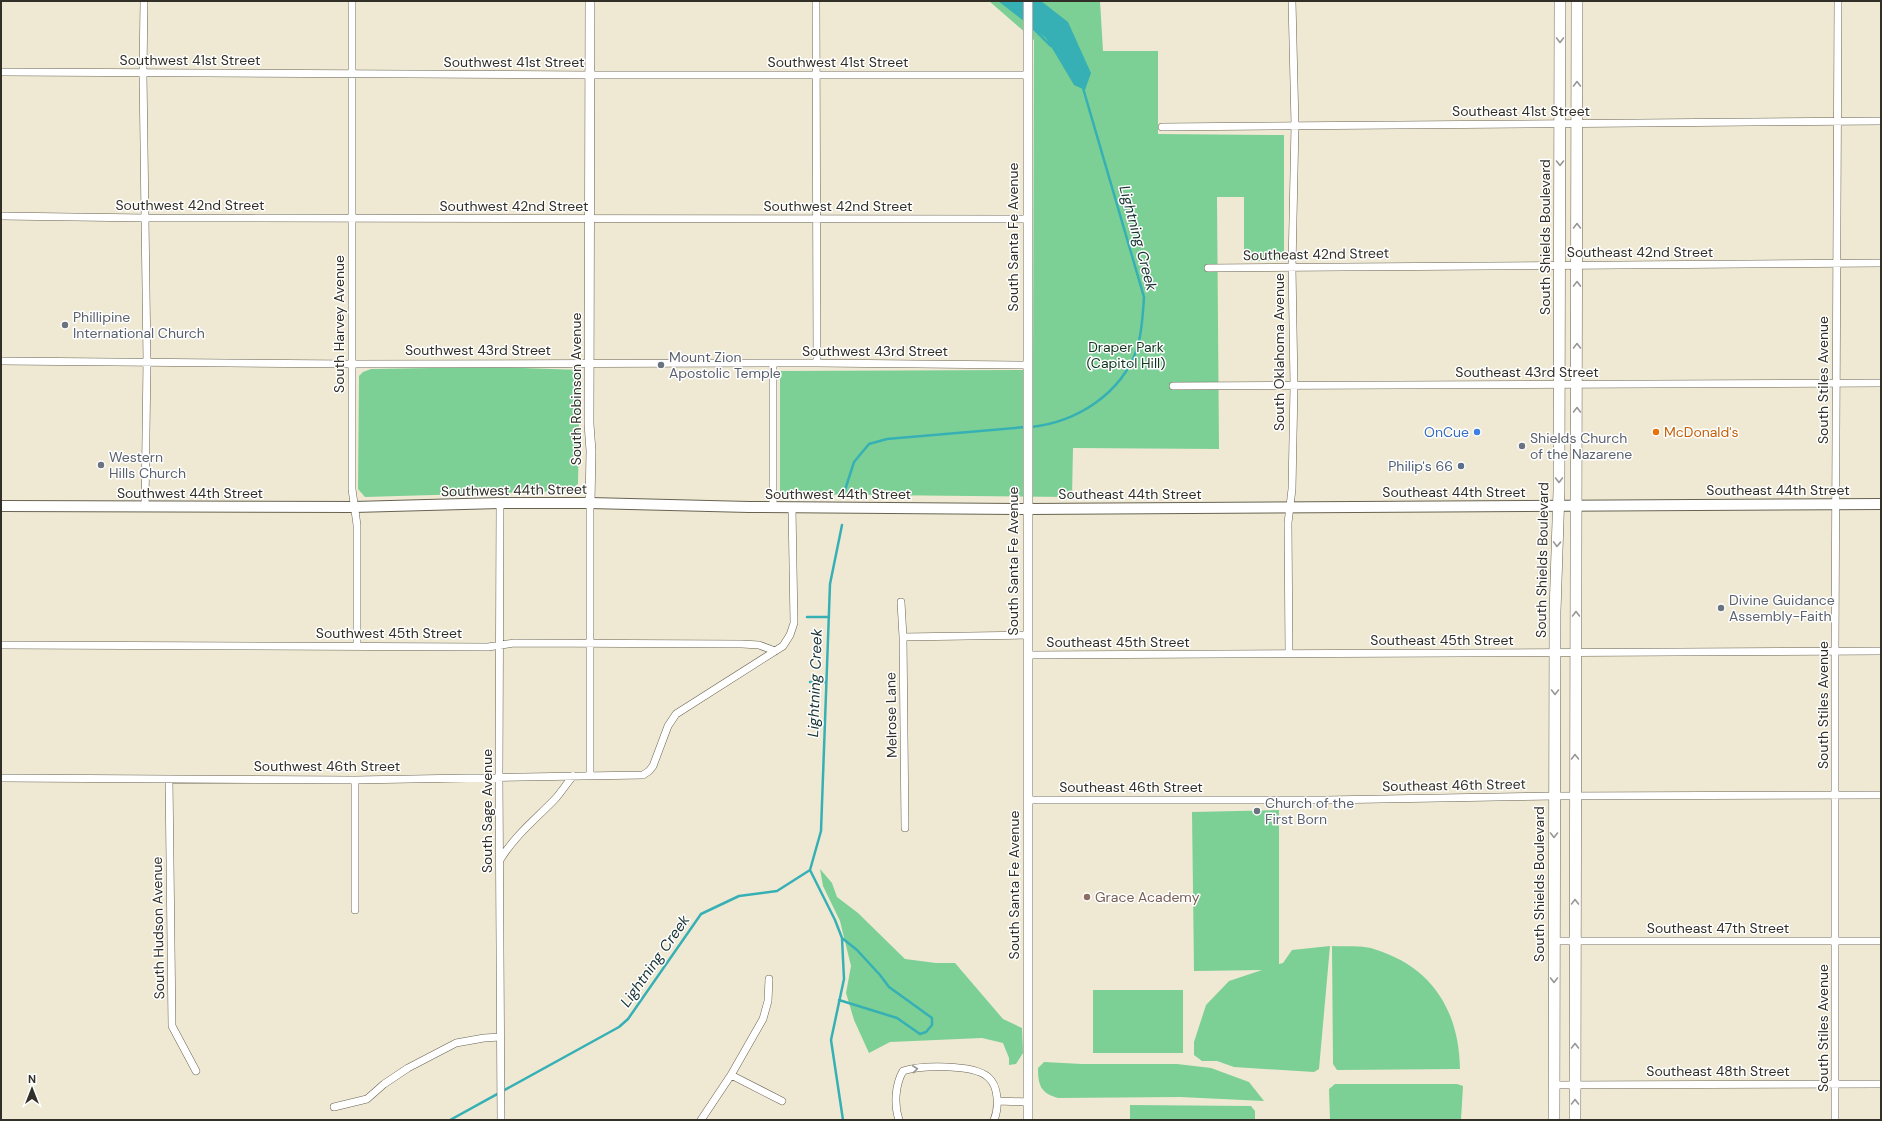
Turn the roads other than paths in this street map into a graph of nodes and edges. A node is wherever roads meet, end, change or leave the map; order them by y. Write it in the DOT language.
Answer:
graph roads {
  1 [pos="144,1"];
  2 [pos="352,1"];
  3 [pos="590,1"];
  4 [pos="816,1"];
  5 [pos="1028,1"];
  6 [pos="1292,1"];
  7 [pos="1560,1"];
  8 [pos="1577,1"];
  9 [pos="1838,1"];
  10 [pos="1,72"];
  11 [pos="143,73"];
  12 [pos="353,74"];
  13 [pos="590,75"];
  14 [pos="816,75"];
  15 [pos="1027,75"];
  16 [pos="1837,121"];
  17 [pos="1881,121"];
  18 [pos="1577,123"];
  19 [pos="1560,124"];
  20 [pos="1295,125"];
  21 [pos="1162,127"];
  22 [pos="1,216"];
  23 [pos="146,218"];
  24 [pos="353,219"];
  25 [pos="589,219"];
  26 [pos="816,219"];
  27 [pos="1027,219"];
  28 [pos="1881,263"];
  29 [pos="1837,264"];
  30 [pos="1577,265"];
  31 [pos="1560,266"];
  32 [pos="1292,267"];
  33 [pos="1208,268"];
  34 [pos="147,361"];
  35 [pos="1,362"];
  36 [pos="590,363"];
  37 [pos="817,363"];
  38 [pos="352,364"];
  39 [pos="773,364"];
  40 [pos="1028,365"];
  41 [pos="1836,383"];
  42 [pos="1881,383"];
  43 [pos="1560,385"];
  44 [pos="1577,385"];
  45 [pos="1173,386"];
  46 [pos="1294,386"];
  47 [pos="500,503"];
  48 [pos="590,503"];
  49 [pos="1836,504"];
  50 [pos="1881,504"];
  51 [pos="1559,505"];
  52 [pos="1577,505"];
  53 [pos="1,506"];
  54 [pos="145,507"];
  55 [pos="354,507"];
  56 [pos="1290,507"];
  57 [pos="773,508"];
  58 [pos="792,508"];
  59 [pos="1027,509"];
  60 [pos="901,602"];
  61 [pos="1027,635"];
  62 [pos="903,637"];
  63 [pos="590,643"];
  64 [pos="1,645"];
  65 [pos="500,645"];
  66 [pos="357,646"];
  67 [pos="775,651"];
  68 [pos="1835,651"];
  69 [pos="1881,651"];
  70 [pos="1555,653"];
  71 [pos="1575,653"];
  72 [pos="1288,654"];
  73 [pos="1028,655"];
  74 [pos="499,776"];
  75 [pos="573,776"];
  76 [pos="590,776"];
  77 [pos="1,778"];
  78 [pos="169,779"];
  79 [pos="355,780"];
  80 [pos="1881,795"];
  81 [pos="1555,796"];
  82 [pos="1576,796"];
  83 [pos="1836,796"];
  84 [pos="1028,800"];
  85 [pos="905,828"];
  86 [pos="500,860"];
  87 [pos="355,910"];
  88 [pos="1554,941"];
  89 [pos="1575,941"];
  90 [pos="1836,941"];
  91 [pos="1881,941"];
  92 [pos="769,979"];
  93 [pos="500,1037"];
  94 [pos="196,1071"];
  95 [pos="731,1074"];
  96 [pos="1835,1084"];
  97 [pos="1881,1084"];
  98 [pos="1554,1085"];
  99 [pos="1575,1085"];
  100 [pos="998,1101"];
  101 [pos="782,1102"];
  102 [pos="1028,1102"];
  103 [pos="334,1107"];
  104 [pos="501,1120"];
  105 [pos="701,1120"];
  106 [pos="899,1120"];
  107 [pos="994,1120"];
  108 [pos="1028,1120"];
  109 [pos="1554,1120"];
  110 [pos="1575,1120"];
  111 [pos="1835,1120"];
  1 -- 11 [label="street"];
  2 -- 12 [label="street, South Harvey Avenue"];
  3 -- 13 [label="street, South Robinson Avenue"];
  4 -- 14 [label="street"];
  5 -- 15 [label="street, South Santa Fe Avenue"];
  6 -- 20 [label="street, South Oklahoma Avenue"];
  7 -- 19 [label="main road, South Shields Boulevard, one-way"];
  18 -- 8 [label="main road, one-way"];
  9 -- 16 [label="street, South Stiles Avenue"];
  10 -- 11 [label="street, Southwest 41st Street"];
  11 -- 12 [label="street, Southwest 41st Street"];
  11 -- 23 [label="street"];
  12 -- 13 [label="street, Southwest 41st Street"];
  12 -- 24 [label="street, South Harvey Avenue"];
  13 -- 14 [label="street, Southwest 41st Street"];
  13 -- 25 [label="street, South Robinson Avenue"];
  14 -- 15 [label="street, Southwest 41st Street"];
  14 -- 26 [label="street"];
  15 -- 27 [label="street, South Santa Fe Avenue"];
  16 -- 17 [label="street, Southeast 41st Street"];
  16 -- 18 [label="street, Southeast 41st Street"];
  16 -- 29 [label="street, South Stiles Avenue"];
  18 -- 19 [label="street, Southeast 41st Street"];
  30 -- 18 [label="main road, one-way"];
  19 -- 20 [label="street, Southeast 41st Street"];
  19 -- 31 [label="main road, South Shields Boulevard, one-way"];
  20 -- 21 [label="street, Southeast 41st Street"];
  20 -- 32 [label="street, South Oklahoma Avenue"];
  22 -- 23 [label="street, Southwest 42nd Street"];
  23 -- 24 [label="street, Southwest 42nd Street"];
  23 -- 34 [label="street"];
  24 -- 25 [label="street, Southwest 42nd Street"];
  24 -- 38 [label="street, South Harvey Avenue"];
  25 -- 26 [label="street, Southwest 42nd Street"];
  25 -- 36 [label="street, South Robinson Avenue"];
  26 -- 27 [label="street, Southwest 42nd Street"];
  26 -- 37 [label="street"];
  27 -- 40 [label="street, South Santa Fe Avenue"];
  28 -- 29 [label="street, Southeast 42nd Street"];
  29 -- 30 [label="street, Southeast 42nd Street"];
  29 -- 41 [label="street, South Stiles Avenue"];
  30 -- 31 [label="street, Southeast 42nd Street"];
  44 -- 30 [label="main road, one-way"];
  31 -- 32 [label="street, Southeast 42nd Street"];
  31 -- 43 [label="main road, South Shields Boulevard"];
  32 -- 33 [label="street, Southeast 42nd Street"];
  32 -- 46 [label="street, South Oklahoma Avenue"];
  34 -- 35 [label="street, Southwest 43rd Street"];
  34 -- 38 [label="street, Southwest 43rd Street"];
  34 -- 54 [label="street"];
  36 -- 38 [label="street, Southwest 43rd Street"];
  36 -- 39 [label="street, Southwest 43rd Street"];
  36 -- 48 [label="street, South Robinson Avenue"];
  37 -- 39 [label="street, Southwest 43rd Street"];
  37 -- 40 [label="street, Southwest 43rd Street"];
  38 -- 55 [label="street, South Harvey Avenue"];
  39 -- 57 [label="street"];
  40 -- 59 [label="street, South Santa Fe Avenue"];
  41 -- 42 [label="street, Southeast 43rd Street"];
  41 -- 44 [label="street, Southeast 43rd Street"];
  41 -- 49 [label="street, South Stiles Avenue"];
  43 -- 44 [label="street, Southeast 43rd Street"];
  43 -- 46 [label="street, Southeast 43rd Street"];
  43 -- 51 [label="main road, South Shields Boulevard, one-way"];
  52 -- 44 [label="main road, one-way"];
  45 -- 46 [label="street, Southeast 43rd Street"];
  46 -- 56 [label="street, South Oklahoma Avenue"];
  47 -- 48 [label="main road, Southwest 44th Street"];
  47 -- 55 [label="main road, Southwest 44th Street"];
  47 -- 65 [label="street, South Sage Avenue"];
  48 -- 57 [label="main road, Southwest 44th Street"];
  48 -- 63 [label="street, South Robinson Avenue"];
  49 -- 50 [label="main road, Southeast 44th Street"];
  49 -- 52 [label="main road, Southeast 44th Street"];
  49 -- 68 [label="street, South Stiles Avenue"];
  51 -- 52 [label="main road, Southeast 44th Street"];
  51 -- 56 [label="main road, Southeast 44th Street"];
  51 -- 70 [label="main road, South Shields Boulevard, one-way"];
  71 -- 52 [label="main road, one-way"];
  53 -- 54 [label="main road, Southwest 44th Street"];
  54 -- 55 [label="main road, Southwest 44th Street"];
  55 -- 66 [label="street, South Harvey Avenue"];
  56 -- 59 [label="main road, Southeast 44th Street"];
  56 -- 72 [label="street, South Oklahoma Avenue"];
  57 -- 58 [label="main road, Southwest 44th Street"];
  58 -- 59 [label="main road, Southwest 44th Street"];
  58 -- 67 [label="street"];
  59 -- 61 [label="street, South Santa Fe Avenue"];
  60 -- 62 [label="street, Melrose Lane"];
  61 -- 62 [label="street"];
  61 -- 73 [label="street, South Santa Fe Avenue"];
  62 -- 85 [label="street, Melrose Lane"];
  63 -- 65 [label="street, Southwest 45th Street"];
  63 -- 67 [label="street, Southwest 45th Street"];
  63 -- 76 [label="street, South Robinson Avenue"];
  64 -- 66 [label="street, Southwest 45th Street"];
  65 -- 66 [label="street, Southwest 45th Street"];
  65 -- 74 [label="street, South Sage Avenue"];
  67 -- 76 [label="street, Southwest 46th Street"];
  68 -- 69 [label="street, Southeast 45th Street"];
  68 -- 71 [label="street, Southeast 45th Street"];
  68 -- 83 [label="street, South Stiles Avenue"];
  70 -- 71 [label="street, Southeast 45th Street"];
  70 -- 72 [label="street, Southeast 45th Street"];
  70 -- 81 [label="main road, South Shields Boulevard, one-way"];
  82 -- 71 [label="main road, one-way"];
  72 -- 73 [label="street, Southeast 45th Street"];
  73 -- 84 [label="street, South Santa Fe Avenue"];
  74 -- 75 [label="street, Southwest 46th Street"];
  74 -- 79 [label="street, Southwest 46th Street"];
  74 -- 86 [label="street, South Sage Avenue"];
  75 -- 76 [label="street, Southwest 46th Street"];
  75 -- 86 [label="street"];
  77 -- 78 [label="street, Southwest 46th Street"];
  78 -- 79 [label="street, Southwest 46th Street"];
  78 -- 94 [label="street, South Hudson Avenue"];
  79 -- 87 [label="street"];
  80 -- 83 [label="street, Southeast 46th Street"];
  81 -- 82 [label="street, Southeast 46th Street"];
  81 -- 84 [label="street, Southeast 46th Street"];
  81 -- 88 [label="main road, South Shields Boulevard, one-way"];
  82 -- 83 [label="street, Southeast 46th Street"];
  89 -- 82 [label="main road, one-way"];
  83 -- 90 [label="street, South Stiles Avenue"];
  84 -- 102 [label="street, South Santa Fe Avenue"];
  86 -- 93 [label="street, South Sage Avenue"];
  88 -- 89 [label="street, Southeast 47th Street"];
  88 -- 98 [label="main road, South Shields Boulevard, one-way"];
  89 -- 90 [label="street, Southeast 47th Street"];
  99 -- 89 [label="main road, one-way"];
  90 -- 91 [label="street, Southeast 47th Street"];
  90 -- 96 [label="street, South Stiles Avenue"];
  92 -- 95 [label="street"];
  93 -- 103 [label="street"];
  93 -- 104 [label="street, South Sage Avenue"];
  95 -- 101 [label="street"];
  95 -- 105 [label="street"];
  96 -- 97 [label="street, Southeast 48th Street"];
  96 -- 99 [label="street, Southeast 48th Street"];
  96 -- 111 [label="street, South Stiles Avenue"];
  98 -- 99 [label="street, Southeast 48th Street"];
  98 -- 109 [label="main road, South Shields Boulevard"];
  110 -- 99 [label="main road, one-way"];
  100 -- 102 [label="street"];
  106 -- 100 [label="street, one-way"];
  100 -- 107 [label="street"];
  102 -- 108 [label="street, South Santa Fe Avenue"];
}
